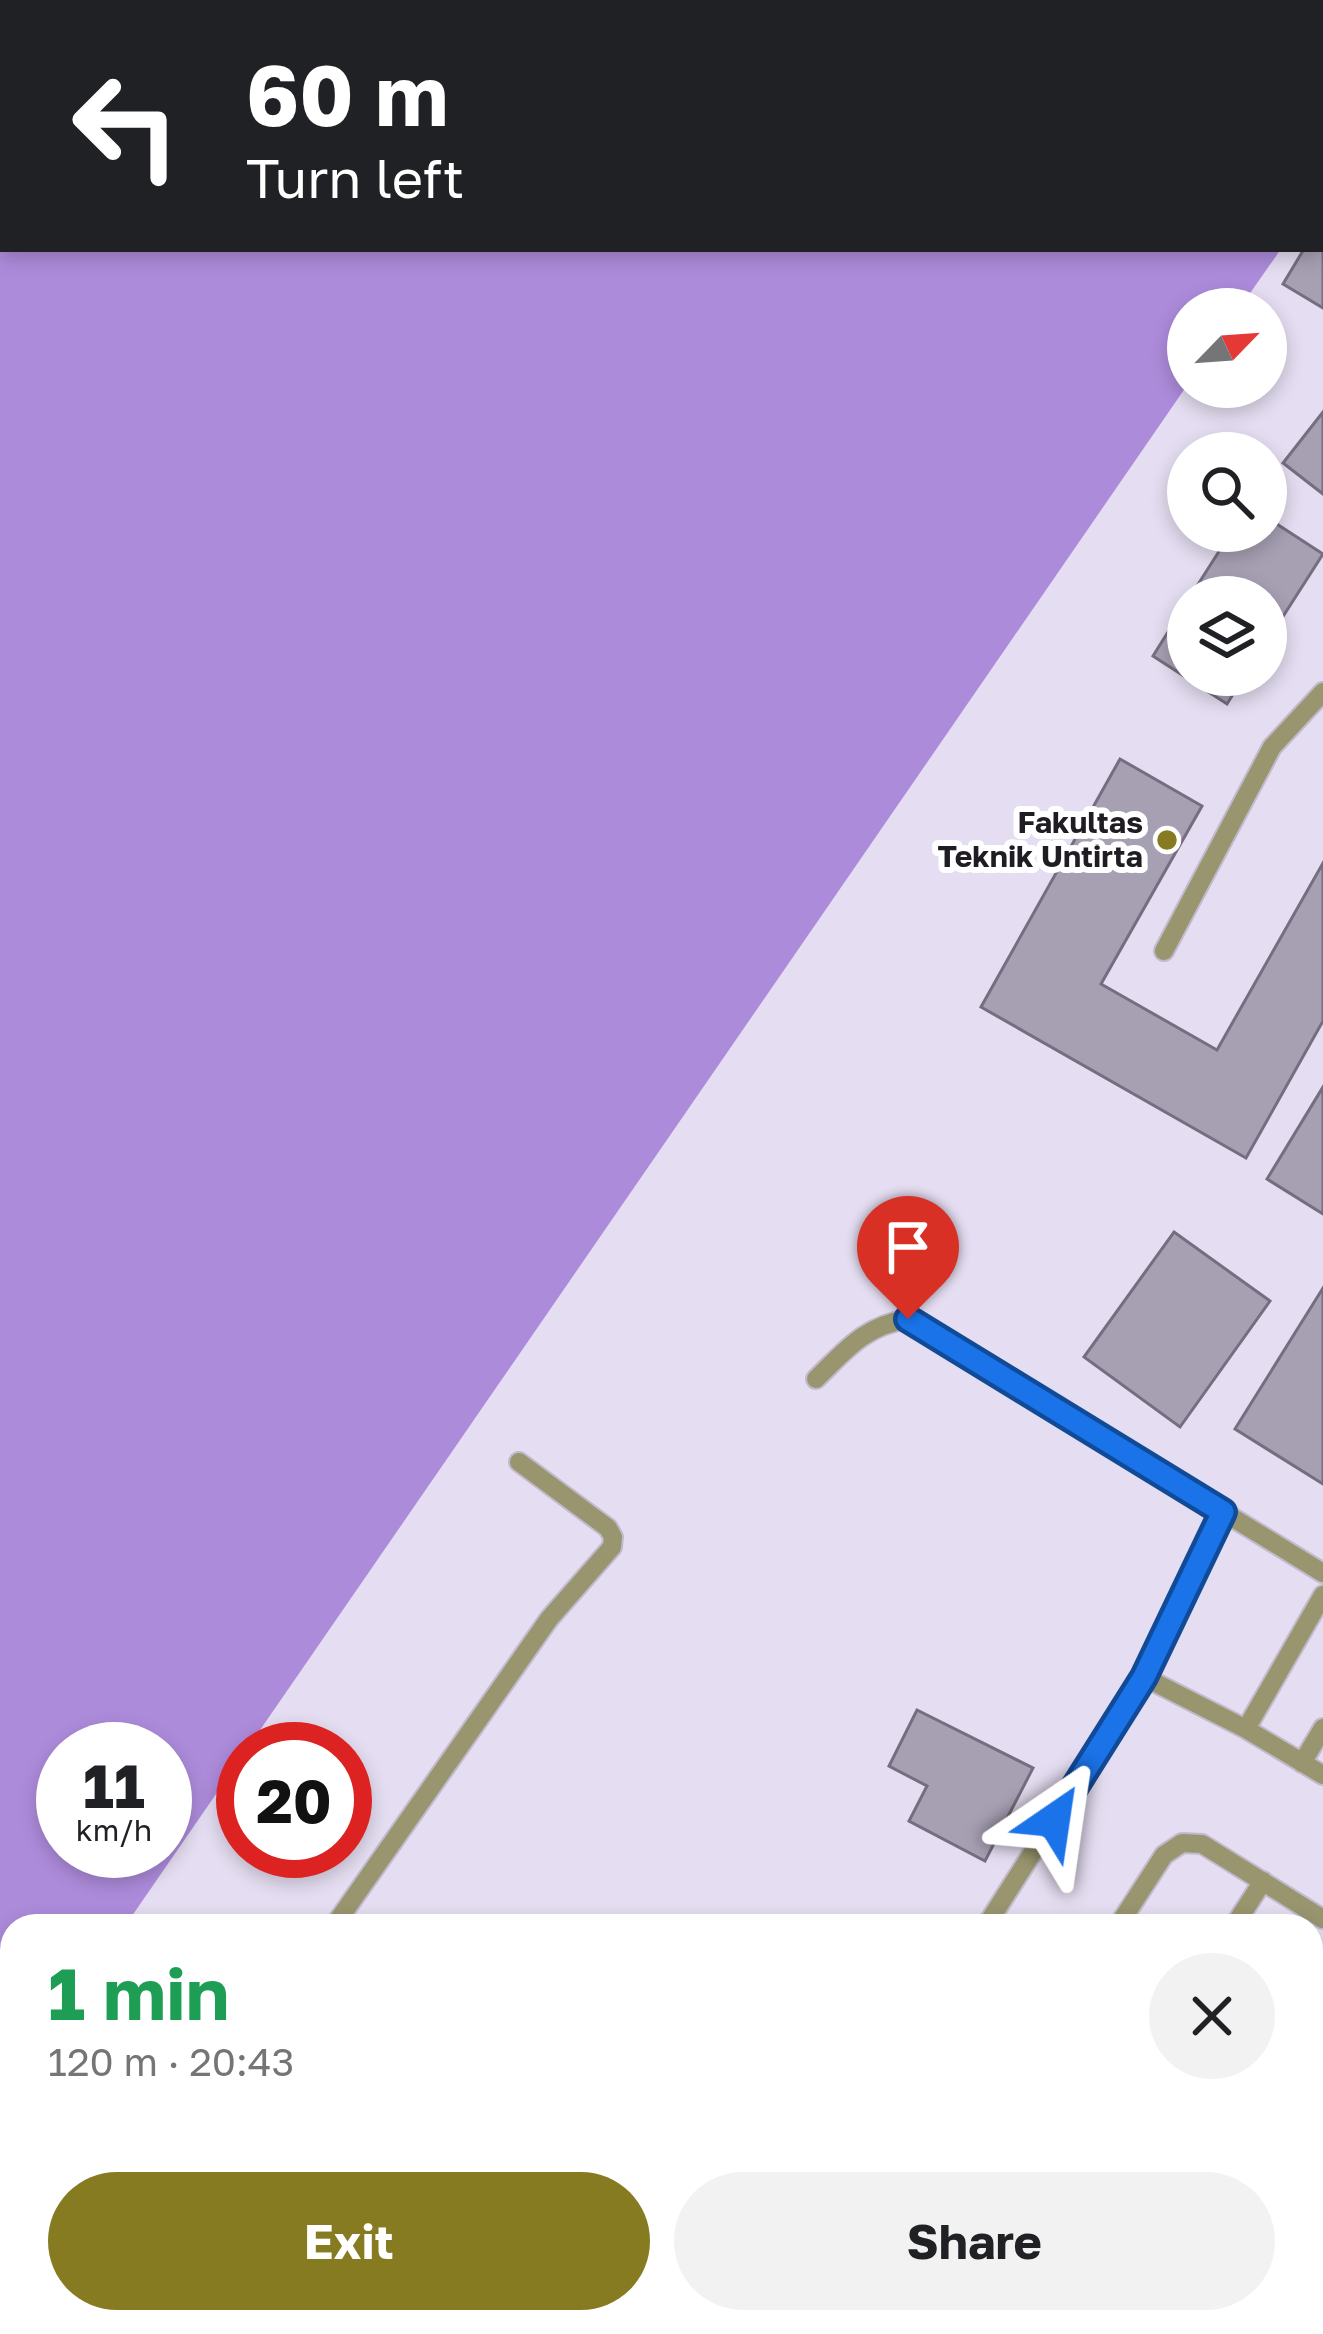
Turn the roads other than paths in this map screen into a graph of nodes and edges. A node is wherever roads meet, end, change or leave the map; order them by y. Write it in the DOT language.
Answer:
graph roads {
  1 [pos="1323,692"];
  2 [pos="1164,951"];
  3 [pos="816,1379"];
  4 [pos="519,1462"];
  5 [pos="1223,1512"];
  6 [pos="1323,1573"];
  7 [pos="1323,1595"];
  8 [pos="1144,1677"];
  9 [pos="1323,1728"];
  10 [pos="1246,1729"];
  11 [pos="1302,1763"];
  12 [pos="1323,1775"];
  13 [pos="1263,1881"];
  14 [pos="342,1914"];
  15 [pos="994,1914"];
  16 [pos="1126,1914"];
  17 [pos="1242,1914"];
  18 [pos="1315,1914"];
  1 -- 2 [label="lane"];
  3 -- 5 [label="lane"];
  4 -- 14 [label="lane"];
  5 -- 6 [label="lane"];
  5 -- 8 [label="lane"];
  7 -- 10 [label="lane"];
  8 -- 10 [label="lane"];
  8 -- 15 [label="lane"];
  9 -- 11 [label="lane"];
  10 -- 11 [label="lane"];
  11 -- 12 [label="lane"];
  13 -- 16 [label="lane"];
  13 -- 17 [label="lane"];
  13 -- 18 [label="lane"];
}
